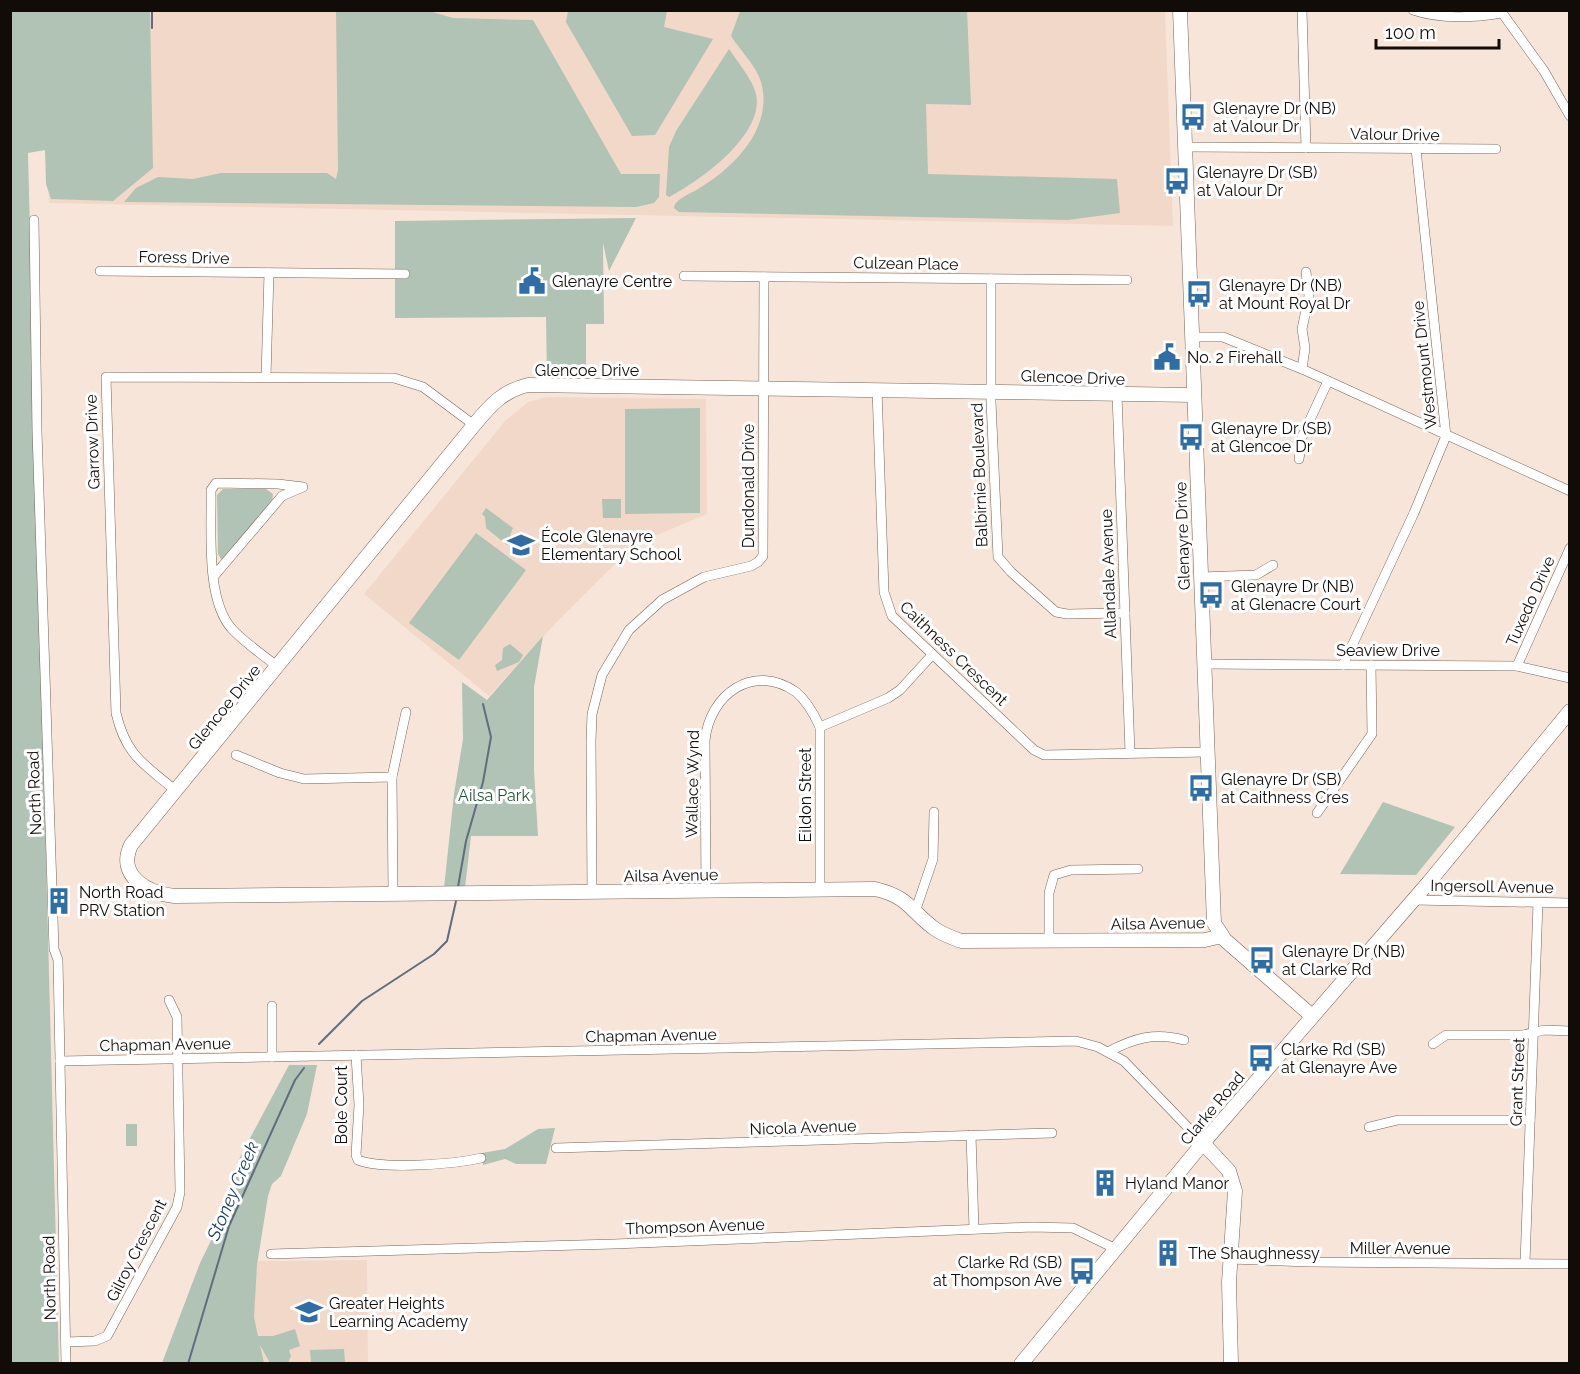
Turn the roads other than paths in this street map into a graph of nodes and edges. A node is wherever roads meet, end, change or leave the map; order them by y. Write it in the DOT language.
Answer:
graph roads {
  1 [pos="1180,10"];
  2 [pos="1302,10"];
  3 [pos="1413,10"];
  4 [pos="1501,11"];
  5 [pos="1569,116"];
  6 [pos="1185,147"];
  7 [pos="1306,148"];
  8 [pos="1416,149"];
  9 [pos="1496,149"];
  10 [pos="34,220"];
  11 [pos="100,271"];
  12 [pos="1306,272"];
  13 [pos="268,273"];
  14 [pos="405,274"];
  15 [pos="684,276"];
  16 [pos="764,277"];
  17 [pos="991,279"];
  18 [pos="1127,280"];
  19 [pos="1192,337"];
  20 [pos="1302,369"];
  21 [pos="267,377"];
  22 [pos="1328,381"];
  23 [pos="763,388"];
  24 [pos="877,389"];
  25 [pos="991,391"];
  26 [pos="1117,394"];
  27 [pos="1194,395"];
  28 [pos="474,425"];
  29 [pos="1446,436"];
  30 [pos="1299,459"];
  31 [pos="1569,491"];
  32 [pos="1569,548"];
  33 [pos="1273,565"];
  34 [pos="214,576"];
  35 [pos="1201,577"];
  36 [pos="1125,613"];
  37 [pos="932,655"];
  38 [pos="1204,664"];
  39 [pos="1342,665"];
  40 [pos="1371,665"];
  41 [pos="1517,666"];
  42 [pos="278,667"];
  43 [pos="1569,678"];
  44 [pos="1569,711"];
  45 [pos="406,712"];
  46 [pos="820,727"];
  47 [pos="1207,752"];
  48 [pos="1130,753"];
  49 [pos="236,755"];
  50 [pos="392,777"];
  51 [pos="176,791"];
  52 [pos="934,812"];
  53 [pos="1317,813"];
  54 [pos="127,854"];
  55 [pos="1138,869"];
  56 [pos="820,890"];
  57 [pos="706,891"];
  58 [pos="592,892"];
  59 [pos="393,894"];
  60 [pos="1413,900"];
  61 [pos="1538,903"];
  62 [pos="1569,903"];
  63 [pos="916,909"];
  64 [pos="1222,936"];
  65 [pos="1049,942"];
  66 [pos="169,1000"];
  67 [pos="272,1006"];
  68 [pos="1312,1016"];
  69 [pos="1569,1031"];
  70 [pos="1534,1033"];
  71 [pos="1184,1040"];
  72 [pos="1433,1044"];
  73 [pos="1108,1052"];
  74 [pos="356,1055"];
  75 [pos="272,1057"];
  76 [pos="178,1059"];
  77 [pos="60,1061"];
  78 [pos="1530,1120"];
  79 [pos="1369,1127"];
  80 [pos="1052,1133"];
  81 [pos="971,1135"];
  82 [pos="1203,1143"];
  83 [pos="556,1148"];
  84 [pos="481,1158"];
  85 [pos="974,1229"];
  86 [pos="1116,1249"];
  87 [pos="271,1254"];
  88 [pos="1230,1259"];
  89 [pos="1526,1263"];
  90 [pos="1569,1264"];
  91 [pos="66,1342"];
  92 [pos="66,1364"];
  93 [pos="1021,1364"];
  94 [pos="1231,1364"];
  1 -- 6 [label="street, Glenayre Drive"];
  2 -- 7 [label="street"];
  3 -- 4 [label="street"];
  4 -- 5 [label="street"];
  6 -- 7 [label="street, Valour Drive"];
  6 -- 19 [label="street, Glenayre Drive"];
  7 -- 8 [label="street, Valour Drive"];
  8 -- 9 [label="street, Valour Drive"];
  8 -- 29 [label="street, Westmount Drive"];
  10 -- 77 [label="street, North Road"];
  11 -- 13 [label="street, Foress Drive"];
  12 -- 20 [label="street"];
  13 -- 14 [label="street, Foress Drive"];
  13 -- 21 [label="street"];
  15 -- 16 [label="street, Culzean Place"];
  16 -- 17 [label="street, Culzean Place"];
  16 -- 23 [label="street, Dundonald Drive"];
  17 -- 18 [label="street, Culzean Place"];
  17 -- 25 [label="street, Balbirnie Boulevard"];
  19 -- 20 [label="street"];
  19 -- 27 [label="street, Glenayre Drive"];
  20 -- 22 [label="street"];
  21 -- 28 [label="street, Garrow Drive"];
  21 -- 51 [label="street, Garrow Drive"];
  22 -- 29 [label="street"];
  22 -- 30 [label="street"];
  23 -- 24 [label="street, Glencoe Drive"];
  23 -- 28 [label="street, Glencoe Drive"];
  23 -- 58 [label="street, Dundonald Drive"];
  24 -- 25 [label="street, Glencoe Drive"];
  24 -- 37 [label="street, Caithness Crescent"];
  25 -- 26 [label="street, Glencoe Drive"];
  25 -- 36 [label="street, Balbirnie Boulevard"];
  26 -- 27 [label="street, Glencoe Drive"];
  26 -- 36 [label="street, Allandale Avenue"];
  27 -- 35 [label="street, Glenayre Drive"];
  28 -- 42 [label="street, Glencoe Drive"];
  29 -- 31 [label="street"];
  29 -- 39 [label="street, Westmount Drive"];
  32 -- 41 [label="street, Tuxedo Drive"];
  33 -- 35 [label="street"];
  34 -- 34 [label="street"];
  34 -- 42 [label="street"];
  35 -- 38 [label="street, Glenayre Drive"];
  36 -- 48 [label="street, Allandale Avenue"];
  37 -- 46 [label="street, Eildon Street"];
  37 -- 48 [label="street, Caithness Crescent"];
  38 -- 39 [label="street, Seaview Drive"];
  38 -- 47 [label="street, Glenayre Drive"];
  39 -- 40 [label="street, Seaview Drive"];
  40 -- 41 [label="street, Seaview Drive"];
  40 -- 53 [label="street"];
  41 -- 43 [label="street, Seaview Drive"];
  42 -- 51 [label="street, Glencoe Drive"];
  44 -- 60 [label="street, Clarke Road"];
  45 -- 50 [label="street"];
  46 -- 56 [label="street, Eildon Street"];
  46 -- 57 [label="street, Wallace Wynd"];
  47 -- 48 [label="street, Caithness Crescent"];
  47 -- 64 [label="street, Glenayre Drive"];
  49 -- 50 [label="street"];
  50 -- 59 [label="street"];
  51 -- 54 [label="street, Glencoe Drive"];
  52 -- 63 [label="street"];
  54 -- 59 [label="street, Ailsa Avenue"];
  55 -- 65 [label="street"];
  56 -- 57 [label="street, Ailsa Avenue"];
  56 -- 63 [label="street, Ailsa Avenue"];
  57 -- 58 [label="street, Ailsa Avenue"];
  58 -- 59 [label="street, Ailsa Avenue"];
  60 -- 61 [label="street, Ingersoll Avenue"];
  60 -- 68 [label="street, Clarke Road"];
  61 -- 62 [label="street, Ingersoll Avenue"];
  61 -- 70 [label="street, Grant Street"];
  63 -- 65 [label="street, Ailsa Avenue"];
  64 -- 65 [label="street, Ailsa Avenue"];
  64 -- 68 [label="street, Glenayre Drive"];
  66 -- 76 [label="street"];
  67 -- 75 [label="street"];
  68 -- 82 [label="street, Clarke Road"];
  69 -- 70 [label="street"];
  70 -- 72 [label="street"];
  70 -- 78 [label="street, Grant Street"];
  71 -- 73 [label="street"];
  73 -- 74 [label="street, Chapman Avenue"];
  73 -- 82 [label="street, Chapman Avenue"];
  74 -- 75 [label="street, Chapman Avenue"];
  74 -- 84 [label="street, Bole Court"];
  75 -- 76 [label="street, Chapman Avenue"];
  76 -- 77 [label="street, Chapman Avenue"];
  76 -- 91 [label="street, Gilroy Crescent"];
  77 -- 91 [label="street, North Road"];
  78 -- 79 [label="street"];
  78 -- 89 [label="street, Grant Street"];
  80 -- 81 [label="street, Nicola Avenue"];
  81 -- 83 [label="street, Nicola Avenue"];
  81 -- 85 [label="street"];
  82 -- 86 [label="street, Clarke Road"];
  82 -- 88 [label="street"];
  85 -- 86 [label="street, Thompson Avenue"];
  85 -- 87 [label="street, Thompson Avenue"];
  86 -- 93 [label="street, Clarke Road"];
  88 -- 89 [label="street, Miller Avenue"];
  88 -- 94 [label="street"];
  89 -- 90 [label="street, Miller Avenue"];
  91 -- 92 [label="street, North Road"];
}
